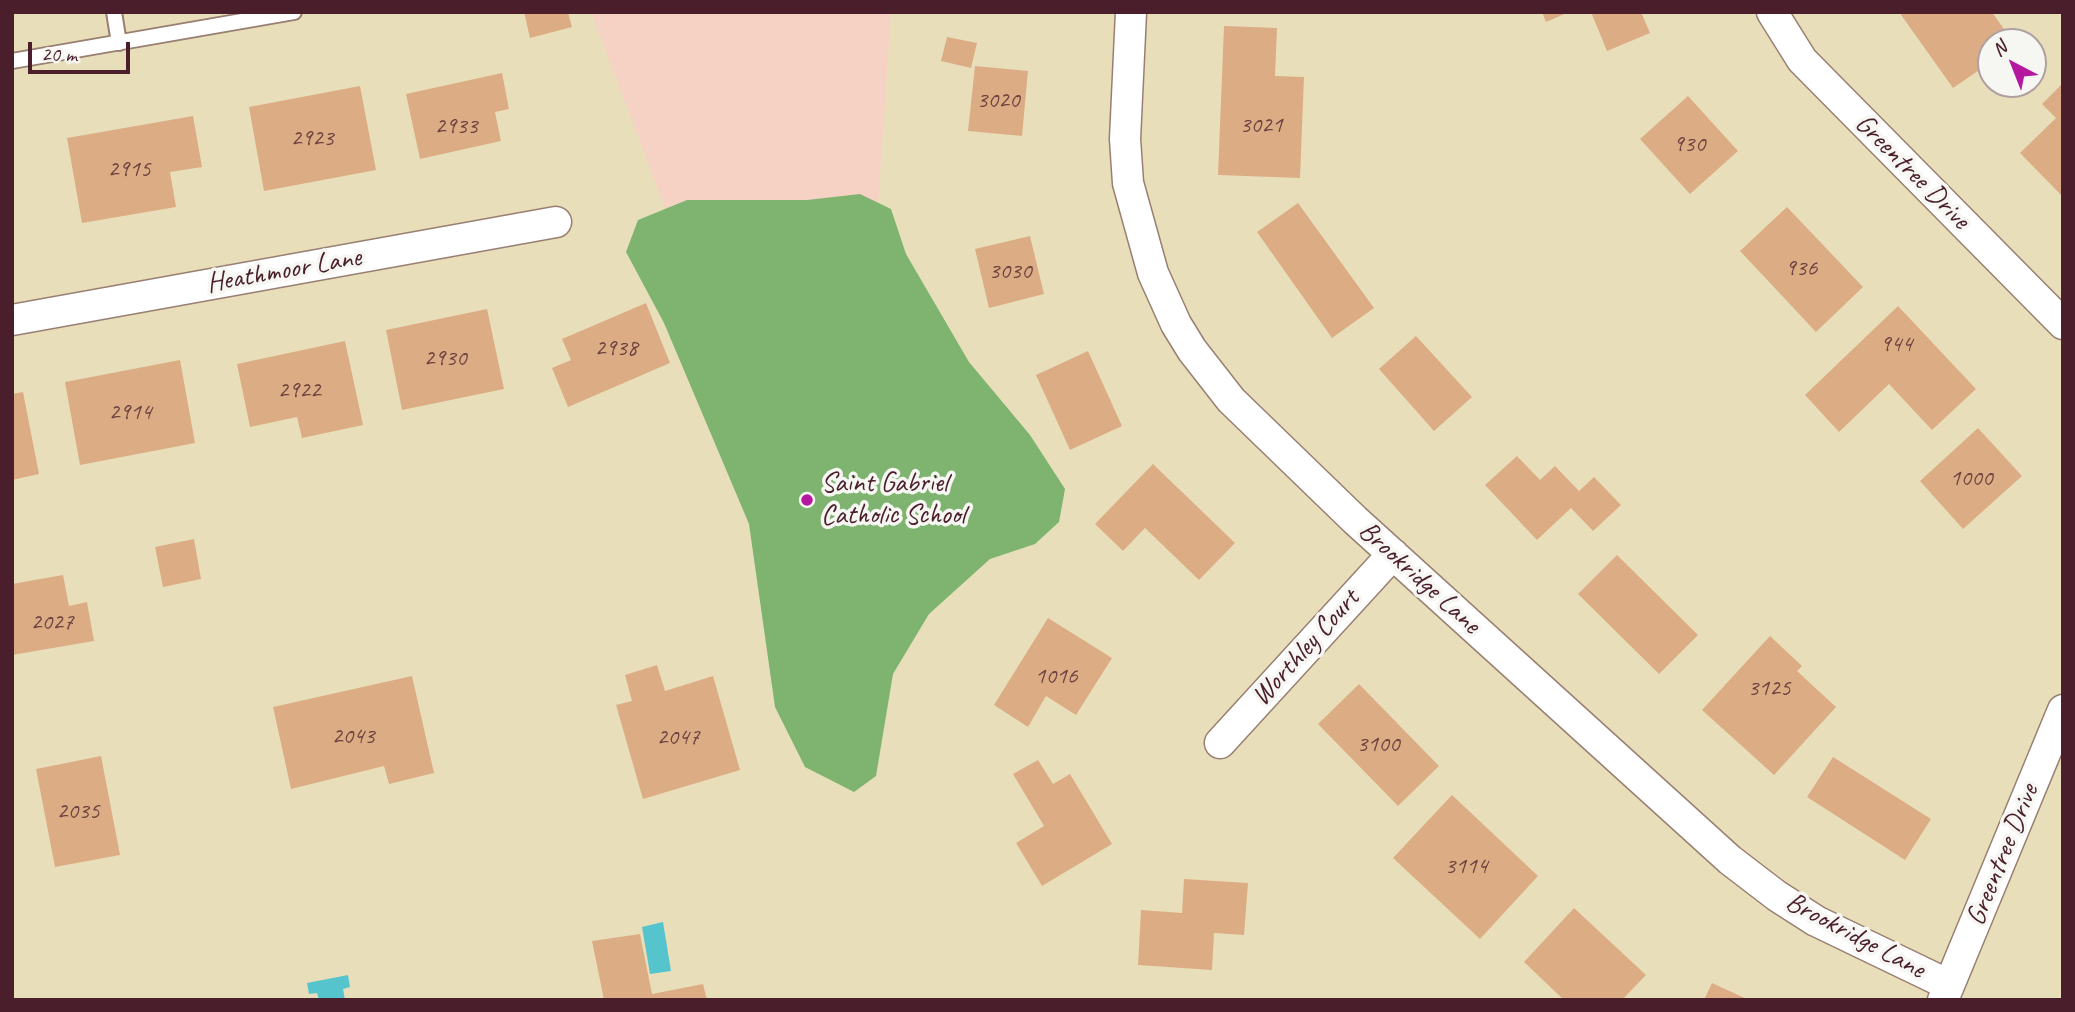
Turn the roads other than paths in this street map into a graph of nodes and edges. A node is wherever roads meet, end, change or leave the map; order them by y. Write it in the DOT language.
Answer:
graph roads {
  1 [pos="114,12"];
  2 [pos="294,12"];
  3 [pos="1131,12"];
  4 [pos="1772,12"];
  5 [pos="119,43"];
  6 [pos="12,61"];
  7 [pos="556,222"];
  8 [pos="12,320"];
  9 [pos="2063,324"];
  10 [pos="1393,554"];
  11 [pos="2063,710"];
  12 [pos="1220,743"];
  13 [pos="1946,993"];
  1 -- 5 [label="lane"];
  2 -- 5 [label="lane"];
  3 -- 10 [label="street, Brookridge Lane"];
  4 -- 9 [label="street, Greentree Drive"];
  5 -- 6 [label="lane"];
  7 -- 8 [label="street, Heathmoor Lane"];
  10 -- 12 [label="street, Worthley Court"];
  10 -- 13 [label="street, Brookridge Lane"];
  11 -- 13 [label="street, Greentree Drive"];
}
